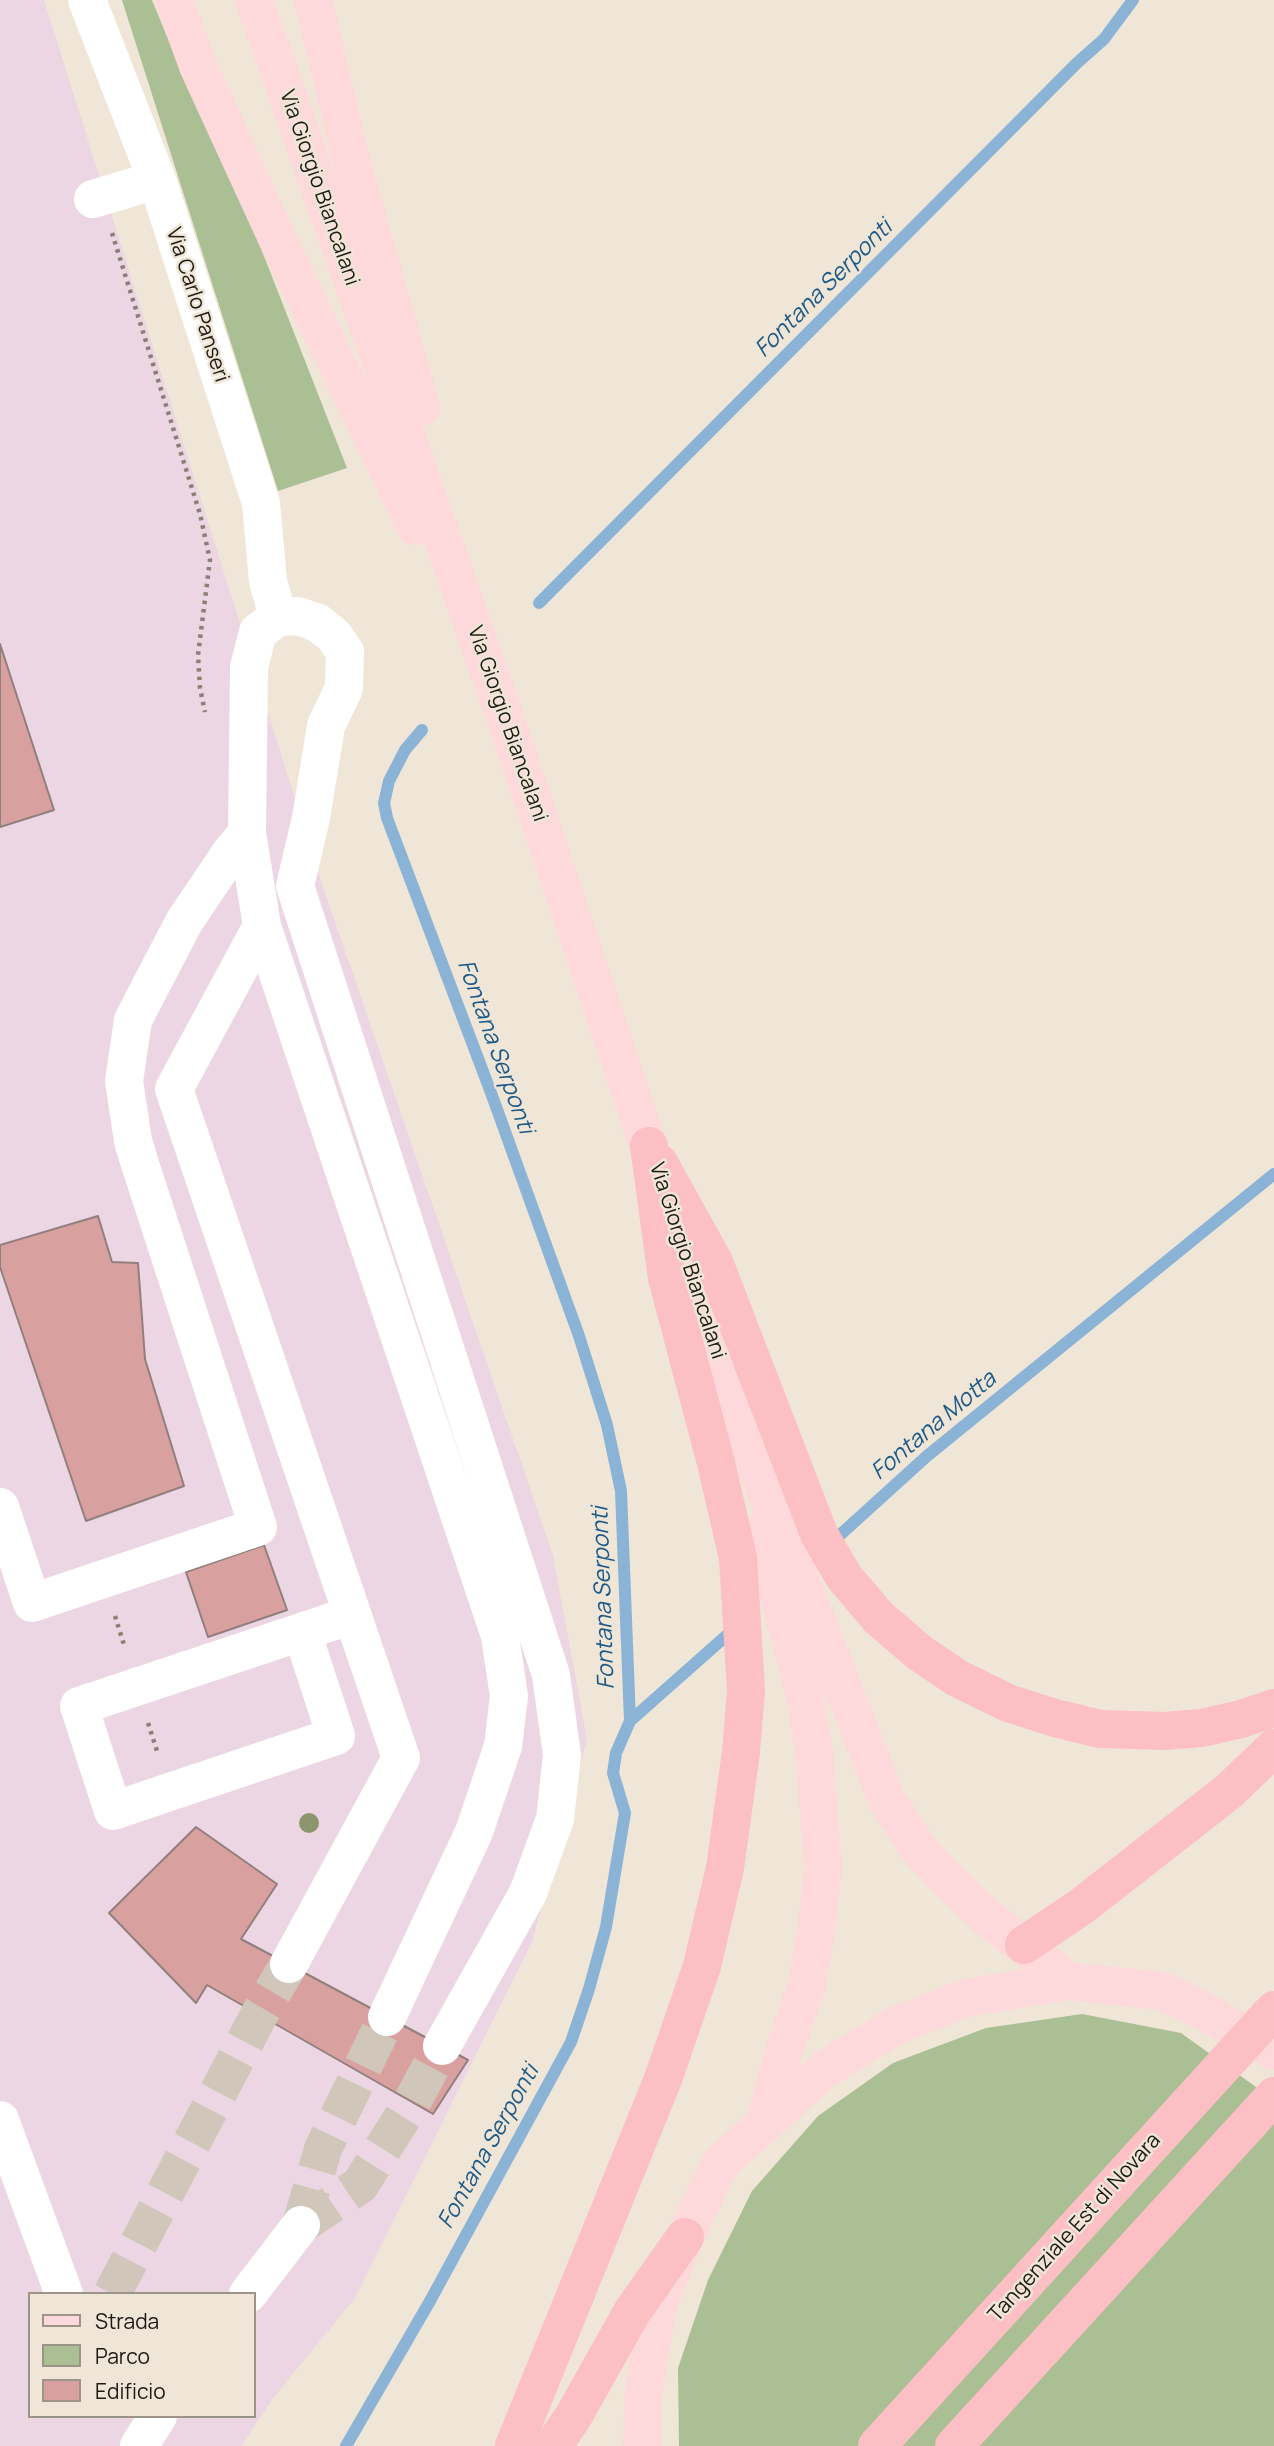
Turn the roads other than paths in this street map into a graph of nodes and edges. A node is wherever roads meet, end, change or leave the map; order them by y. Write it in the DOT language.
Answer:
graph roads {
  1 [pos="87,0"];
  2 [pos="174,0"];
  3 [pos="254,0"];
  4 [pos="313,0"];
  5 [pos="157,180"];
  6 [pos="97,198"];
  7 [pos="278,617"];
  8 [pos="500,703"];
  9 [pos="247,833"];
  10 [pos="262,926"];
  11 [pos="649,1146"];
  12 [pos="0,1507"];
  13 [pos="801,1570"];
  14 [pos="352,1615"];
  15 [pos="302,1632"];
  16 [pos="1274,1708"];
  17 [pos="1274,1748"];
  18 [pos="1024,1945"];
  19 [pos="289,1964"];
  20 [pos="1068,1981"];
  21 [pos="1274,2010"];
  22 [pos="387,2017"];
  23 [pos="442,2046"];
  24 [pos="1274,2051"];
  25 [pos="1274,2096"];
  26 [pos="0,2120"];
  27 [pos="765,2125"];
  28 [pos="301,2225"];
  29 [pos="685,2237"];
  30 [pos="63,2292"];
  31 [pos="250,2292"];
  32 [pos="157,2418"];
  33 [pos="139,2446"];
  34 [pos="514,2446"];
  35 [pos="553,2446"];
  36 [pos="642,2446"];
  37 [pos="877,2446"];
  38 [pos="954,2446"];
  1 -- 5 [label="lane, Via Carlo Panseri"];
  2 -- 8 [label="main road"];
  3 -- 8 [label="main road, Via Giorgio Biancalani"];
  4 -- 8 [label="main road"];
  5 -- 6 [label="lane"];
  5 -- 7 [label="lane, Via Carlo Panseri"];
  7 -- 9 [label="lane"];
  7 -- 23 [label="lane"];
  8 -- 11 [label="main road, Via Giorgio Biancalani"];
  9 -- 10 [label="lane"];
  9 -- 12 [label="lane"];
  10 -- 14 [label="lane"];
  10 -- 22 [label="lane"];
  11 -- 13 [label="main road, Via Giorgio Biancalani"];
  11 -- 13 [label="highway"];
  11 -- 34 [label="highway"];
  13 -- 16 [label="highway"];
  13 -- 18 [label="main road, Via Giorgio Biancalani"];
  13 -- 27 [label="main road, Via Giorgio Biancalani"];
  14 -- 15 [label="lane"];
  14 -- 19 [label="lane"];
  15 -- 15 [label="lane"];
  17 -- 18 [label="highway"];
  18 -- 20 [label="main road, Via Giorgio Biancalani"];
  20 -- 24 [label="main road"];
  20 -- 27 [label="main road"];
  21 -- 37 [label="highway, Tangenziale Est di Novara"];
  25 -- 38 [label="highway"];
  26 -- 30 [label="lane"];
  27 -- 29 [label="main road"];
  28 -- 31 [label="lane"];
  29 -- 35 [label="highway"];
  29 -- 36 [label="main road"];
  32 -- 33 [label="lane"];
}
